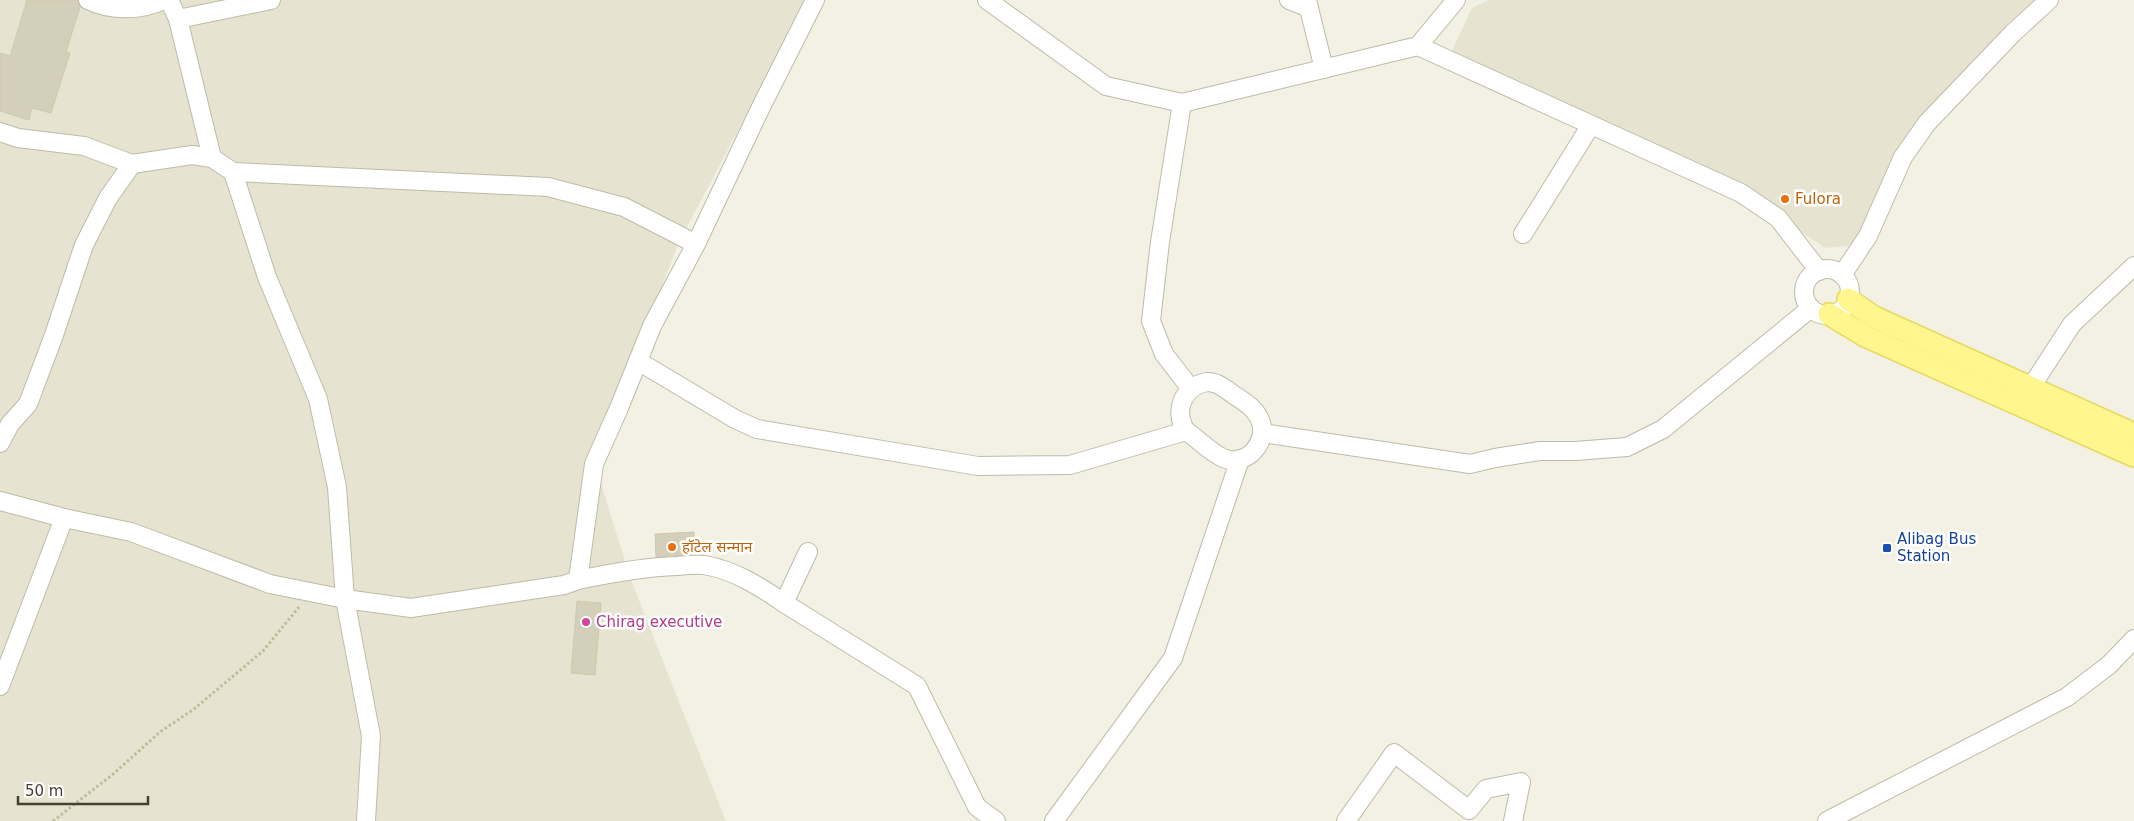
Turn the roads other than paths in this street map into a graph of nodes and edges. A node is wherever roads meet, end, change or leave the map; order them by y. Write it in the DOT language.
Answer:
graph roads {
  1 [pos="88,0"];
  2 [pos="163,0"];
  3 [pos="169,0"];
  4 [pos="271,0"];
  5 [pos="815,0"];
  6 [pos="987,0"];
  7 [pos="1289,0"];
  8 [pos="1456,0"];
  9 [pos="2049,0"];
  10 [pos="1308,4"];
  11 [pos="178,19"];
  12 [pos="1418,46"];
  13 [pos="1324,68"];
  14 [pos="1182,103"];
  15 [pos="1590,125"];
  16 [pos="0,132"];
  17 [pos="212,158"];
  18 [pos="132,164"];
  19 [pos="233,172"];
  20 [pos="1524,234"];
  21 [pos="696,244"];
  22 [pos="2134,266"];
  23 [pos="1818,270"];
  24 [pos="1842,275"];
  25 [pos="1848,299"];
  26 [pos="1820,311"];
  27 [pos="638,361"];
  28 [pos="2031,388"];
  29 [pos="1191,389"];
  30 [pos="1186,430"];
  31 [pos="1263,433"];
  32 [pos="2134,434"];
  33 [pos="0,443"];
  34 [pos="2134,456"];
  35 [pos="1240,459"];
  36 [pos="0,501"];
  37 [pos="64,518"];
  38 [pos="808,552"];
  39 [pos="578,580"];
  40 [pos="345,600"];
  41 [pos="784,603"];
  42 [pos="2134,639"];
  43 [pos="0,686"];
  44 [pos="366,821"];
  45 [pos="996,821"];
  46 [pos="1054,821"];
  47 [pos="1346,821"];
  48 [pos="1513,821"];
  49 [pos="1827,821"];
  1 -- 2 [label="street"];
  3 -- 11 [label="street"];
  4 -- 11 [label="street"];
  5 -- 21 [label="street"];
  6 -- 14 [label="street"];
  7 -- 10 [label="street"];
  8 -- 12 [label="street"];
  9 -- 24 [label="street"];
  10 -- 13 [label="street"];
  11 -- 17 [label="street"];
  12 -- 13 [label="street"];
  12 -- 15 [label="street"];
  13 -- 14 [label="street"];
  14 -- 29 [label="street"];
  15 -- 20 [label="street"];
  15 -- 23 [label="street"];
  16 -- 18 [label="street"];
  17 -- 18 [label="street"];
  17 -- 19 [label="street"];
  18 -- 33 [label="street"];
  19 -- 21 [label="street"];
  19 -- 40 [label="street"];
  21 -- 27 [label="street"];
  22 -- 28 [label="street"];
  23 -- 24 [label="street"];
  23 -- 26 [label="street"];
  24 -- 25 [label="street"];
  25 -- 26 [label="street"];
  25 -- 28 [label="main road"];
  26 -- 31 [label="street"];
  26 -- 34 [label="main road"];
  27 -- 30 [label="street"];
  27 -- 39 [label="street"];
  28 -- 32 [label="main road"];
  29 -- 30 [label="street"];
  29 -- 31 [label="street"];
  30 -- 35 [label="street"];
  31 -- 35 [label="street"];
  35 -- 46 [label="street"];
  36 -- 37 [label="street"];
  37 -- 40 [label="street"];
  37 -- 43 [label="street"];
  38 -- 41 [label="street"];
  39 -- 40 [label="street"];
  39 -- 41 [label="street"];
  40 -- 44 [label="street"];
  41 -- 45 [label="street"];
  42 -- 49 [label="street"];
  47 -- 48 [label="street"];
}
